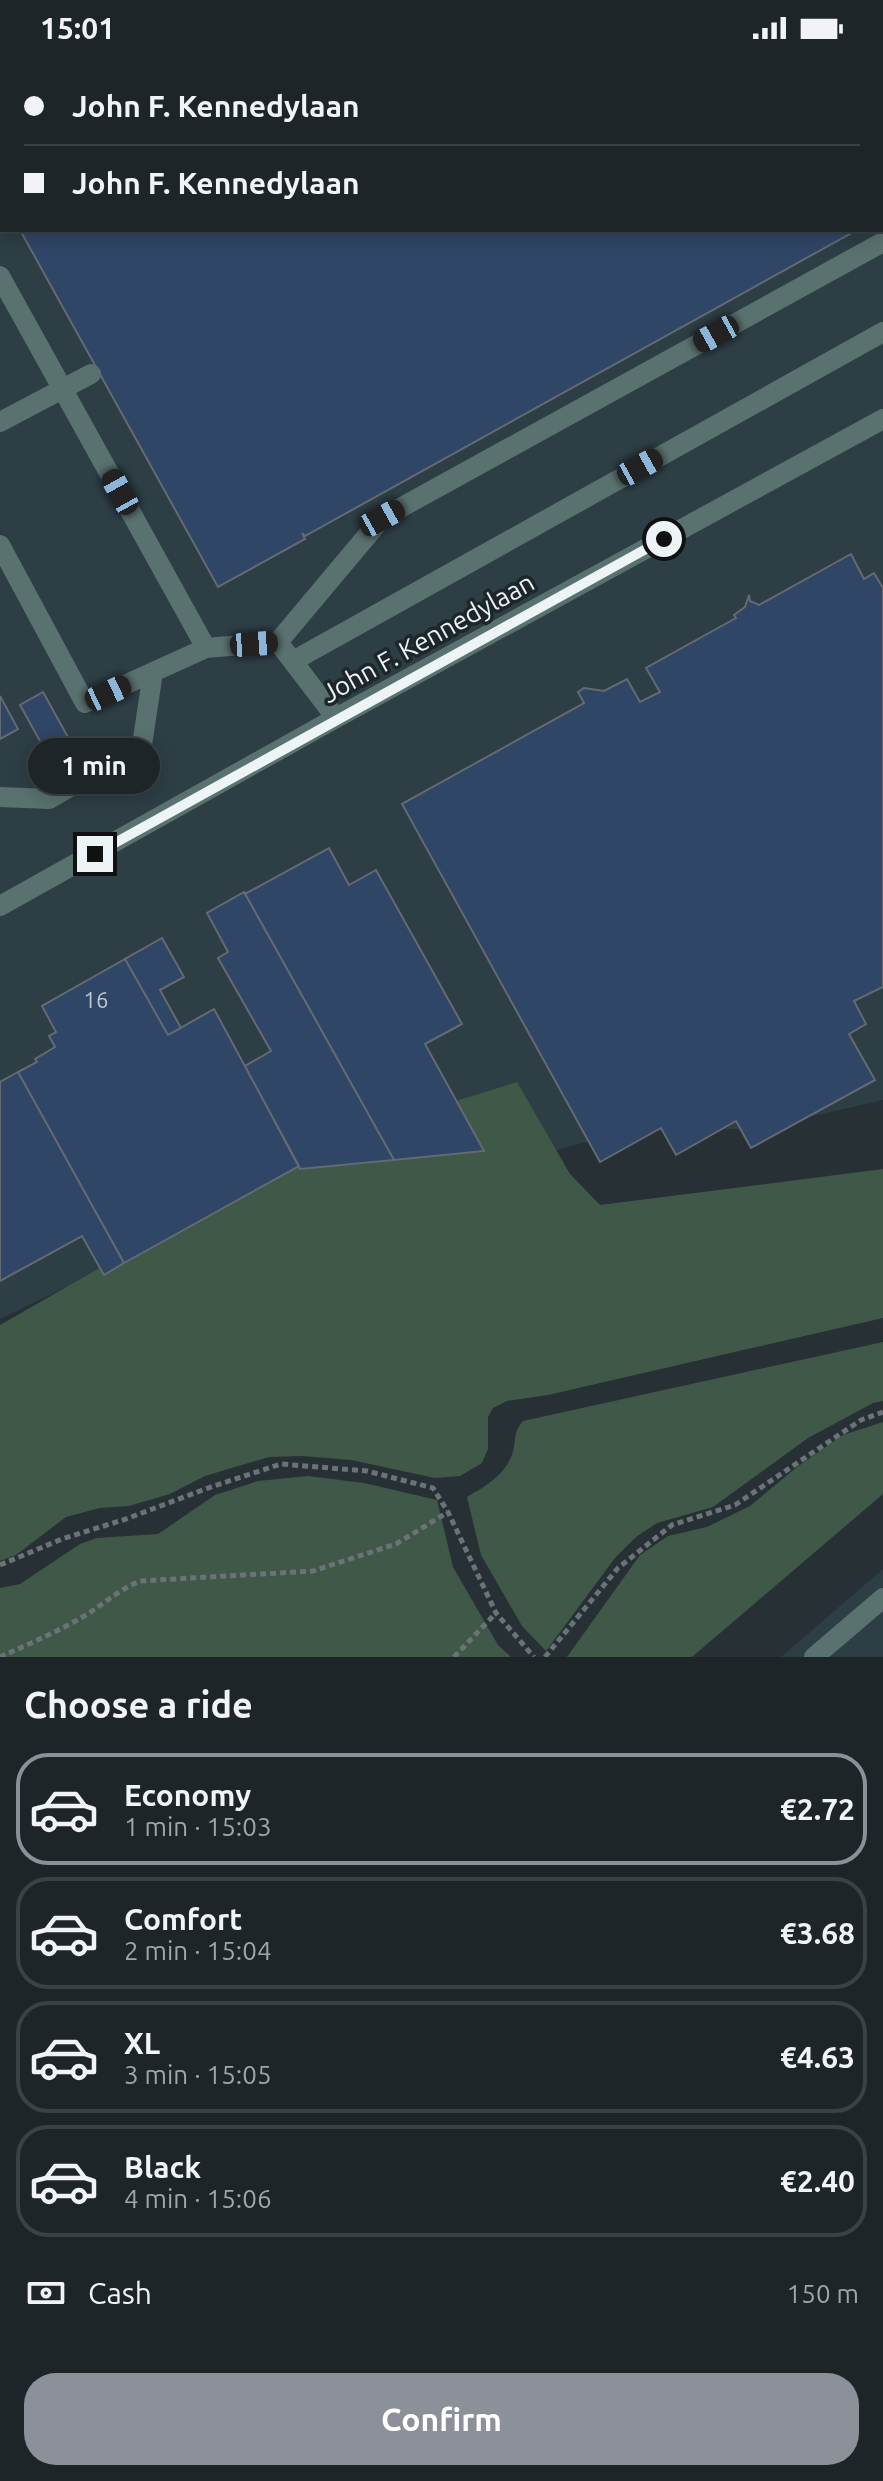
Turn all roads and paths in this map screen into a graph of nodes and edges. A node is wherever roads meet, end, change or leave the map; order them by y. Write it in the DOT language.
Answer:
graph roads {
  1 [pos="883,242"];
  2 [pos="0,276"];
  3 [pos="883,332"];
  4 [pos="91,374"];
  5 [pos="62,389"];
  6 [pos="883,419"];
  7 [pos="0,422"];
  8 [pos="0,545"];
  9 [pos="278,642"];
  10 [pos="206,648"];
  11 [pos="293,661"];
  12 [pos="153,672"];
  13 [pos="336,718"];
  14 [pos="0,797"];
  15 [pos="0,906"];
  16 [pos="883,1412"];
  17 [pos="448,1512"];
  18 [pos="0,1565"];
  19 [pos="883,1598"];
  20 [pos="496,1613"];
  21 [pos="0,1657"];
  22 [pos="454,1657"];
  23 [pos="534,1657"];
  24 [pos="545,1657"];
  25 [pos="814,1657"];
  1 -- 9 [label="street"];
  2 -- 5 [label="street"];
  3 -- 11 [label="street"];
  4 -- 5 [label="street"];
  5 -- 7 [label="street"];
  5 -- 10 [label="street"];
  6 -- 13 [label="street, John F. Kennedylaan"];
  8 -- 12 [label="street"];
  9 -- 10 [label="street"];
  9 -- 11 [label="street"];
  10 -- 12 [label="street"];
  11 -- 13 [label="street"];
  12 -- 14 [label="street"];
  13 -- 15 [label="street, John F. Kennedylaan"];
  16 -- 24 [label="path"];
  17 -- 18 [label="path"];
  17 -- 20 [label="path"];
  17 -- 21 [label="path"];
  19 -- 25 [label="street"];
  20 -- 22 [label="path"];
  20 -- 23 [label="path"];
}
